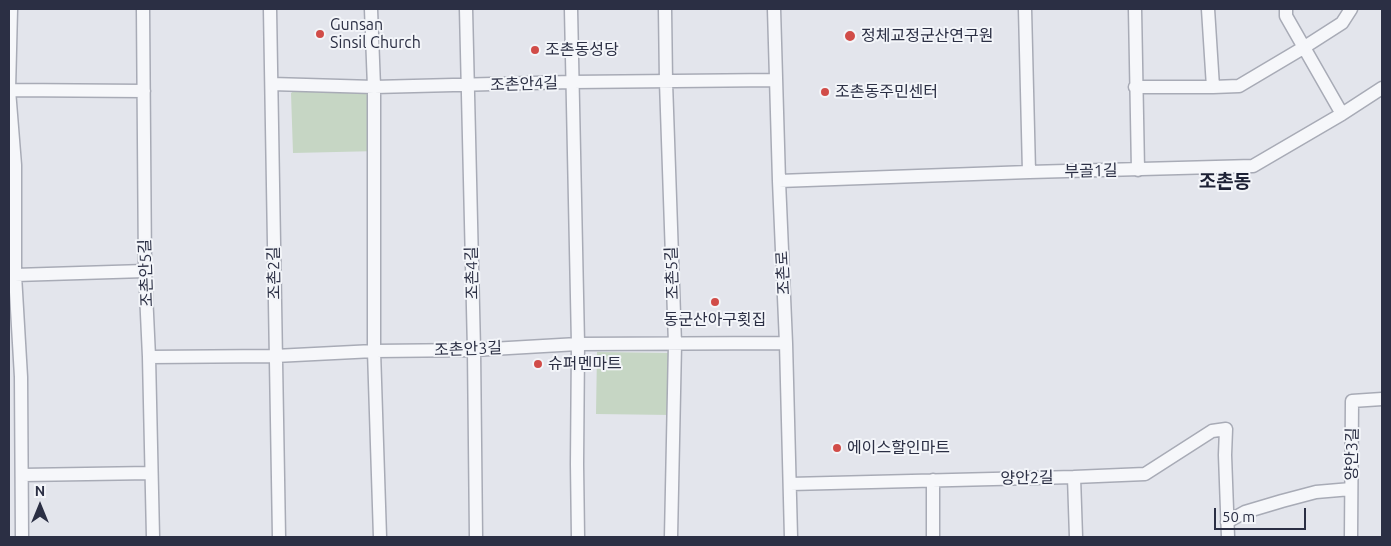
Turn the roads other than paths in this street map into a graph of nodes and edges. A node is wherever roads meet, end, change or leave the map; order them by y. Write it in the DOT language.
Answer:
graph roads {
  1 [pos="11,9"];
  2 [pos="143,9"];
  3 [pos="270,9"];
  4 [pos="371,9"];
  5 [pos="466,9"];
  6 [pos="570,9"];
  7 [pos="665,9"];
  8 [pos="774,9"];
  9 [pos="1025,9"];
  10 [pos="1135,9"];
  11 [pos="1208,9"];
  12 [pos="1286,9"];
  13 [pos="1351,9"];
  14 [pos="1303,48"];
  15 [pos="776,80"];
  16 [pos="572,82"];
  17 [pos="666,82"];
  18 [pos="272,84"];
  19 [pos="468,85"];
  20 [pos="374,87"];
  21 [pos="1135,87"];
  22 [pos="1213,87"];
  23 [pos="1382,88"];
  24 [pos="9,90"];
  25 [pos="144,91"];
  26 [pos="1342,114"];
  27 [pos="12,165"];
  28 [pos="1138,170"];
  29 [pos="1030,172"];
  30 [pos="779,181"];
  31 [pos="145,271"];
  32 [pos="15,275"];
  33 [pos="786,343"];
  34 [pos="578,344"];
  35 [pos="675,344"];
  36 [pos="474,350"];
  37 [pos="374,351"];
  38 [pos="149,356"];
  39 [pos="275,356"];
  40 [pos="15,377"];
  41 [pos="1382,399"];
  42 [pos="151,473"];
  43 [pos="22,475"];
  44 [pos="1074,477"];
  45 [pos="933,480"];
  46 [pos="790,484"];
  47 [pos="1351,489"];
  48 [pos="1227,522"];
  49 [pos="22,537"];
  50 [pos="153,537"];
  51 [pos="279,537"];
  52 [pos="380,537"];
  53 [pos="476,537"];
  54 [pos="578,537"];
  55 [pos="671,537"];
  56 [pos="791,537"];
  57 [pos="933,537"];
  58 [pos="1076,537"];
  59 [pos="1228,537"];
  60 [pos="1351,537"];
  1 -- 24 [label="street"];
  2 -- 25 [label="street, 조촌안5길"];
  3 -- 18 [label="street, 조촌2길"];
  4 -- 20 [label="street"];
  5 -- 19 [label="street, 조촌4길"];
  6 -- 16 [label="street"];
  7 -- 17 [label="street, 조촌5길"];
  8 -- 15 [label="street, 조촌로"];
  9 -- 29 [label="street"];
  10 -- 21 [label="street"];
  11 -- 22 [label="street"];
  12 -- 14 [label="street"];
  13 -- 14 [label="street"];
  14 -- 22 [label="street"];
  14 -- 26 [label="street"];
  15 -- 17 [label="street, 조촌안4길"];
  15 -- 30 [label="street, 조촌로"];
  16 -- 17 [label="street, 조촌안4길"];
  16 -- 19 [label="street, 조촌안4길"];
  16 -- 34 [label="street"];
  17 -- 35 [label="street, 조촌5길"];
  18 -- 20 [label="street, 조촌안4길"];
  18 -- 39 [label="street, 조촌2길"];
  19 -- 20 [label="street, 조촌안4길"];
  19 -- 36 [label="street, 조촌4길"];
  20 -- 37 [label="street"];
  21 -- 22 [label="street"];
  21 -- 28 [label="street"];
  23 -- 26 [label="street, 부골1길"];
  24 -- 25 [label="street"];
  24 -- 27 [label="street"];
  25 -- 31 [label="street, 조촌안5길"];
  26 -- 28 [label="street, 부골1길"];
  27 -- 32 [label="street"];
  28 -- 29 [label="street, 부골1길"];
  29 -- 30 [label="street, 부골1길"];
  30 -- 33 [label="street, 조촌로"];
  31 -- 32 [label="street"];
  31 -- 38 [label="street, 조촌안5길"];
  32 -- 40 [label="street"];
  33 -- 35 [label="street, 조촌안3길"];
  33 -- 46 [label="street, 조촌로"];
  34 -- 35 [label="street, 조촌안3길"];
  34 -- 36 [label="street, 조촌안3길"];
  34 -- 54 [label="street"];
  35 -- 55 [label="street, 조촌5길"];
  36 -- 37 [label="street, 조촌안3길"];
  36 -- 53 [label="street, 조촌4길"];
  37 -- 39 [label="street, 조촌안3길"];
  37 -- 52 [label="street"];
  38 -- 39 [label="street, 조촌안3길"];
  38 -- 42 [label="street, 조촌안5길"];
  39 -- 51 [label="street, 조촌2길"];
  40 -- 43 [label="street"];
  41 -- 47 [label="street, 양안3길"];
  42 -- 43 [label="street"];
  42 -- 50 [label="street, 조촌안5길"];
  43 -- 49 [label="street"];
  44 -- 45 [label="street, 양안2길"];
  44 -- 48 [label="street, 양안2길"];
  44 -- 58 [label="street"];
  45 -- 46 [label="street, 양안2길"];
  45 -- 57 [label="street"];
  46 -- 56 [label="street, 조촌로"];
  47 -- 48 [label="street"];
  47 -- 60 [label="street, 양안3길"];
  48 -- 59 [label="street"];
}
